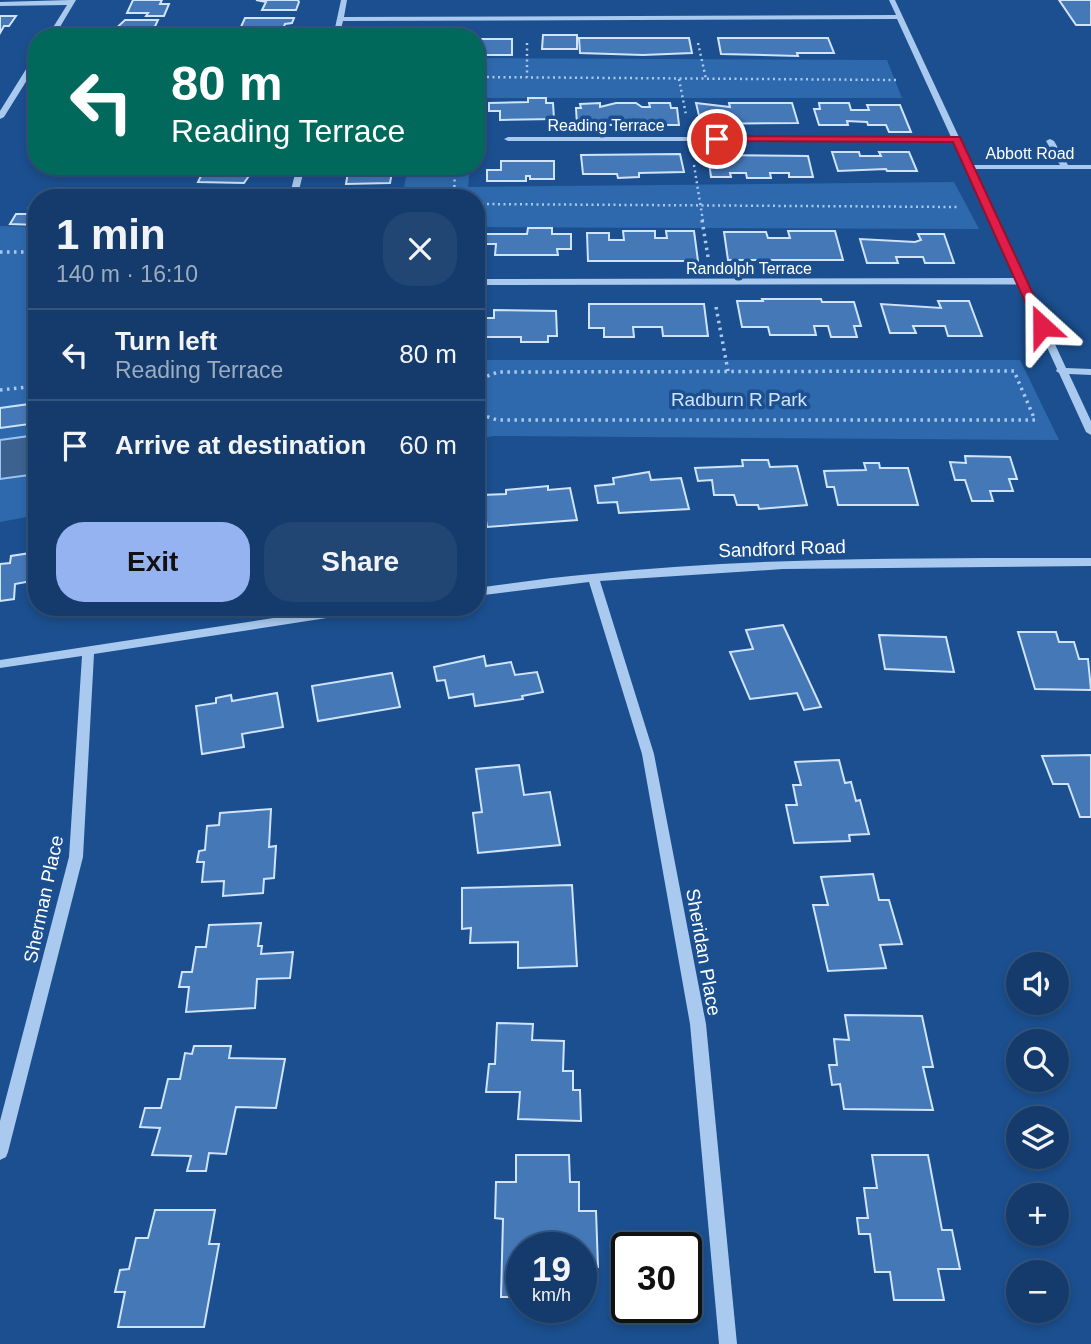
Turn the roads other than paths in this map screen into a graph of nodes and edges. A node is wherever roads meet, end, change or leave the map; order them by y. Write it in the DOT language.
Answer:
graph roads {
  1 [pos="344,0"];
  2 [pos="892,0"];
  3 [pos="72,2"];
  4 [pos="0,4"];
  5 [pos="900,17"];
  6 [pos="341,19"];
  7 [pos="56,28"];
  8 [pos="338,28"];
  9 [pos="28,72"];
  10 [pos="0,117"];
  11 [pos="508,139"];
  12 [pos="956,139"];
  13 [pos="1050,141"];
  14 [pos="969,167"];
  15 [pos="1065,167"];
  16 [pos="1091,167"];
  17 [pos="1022,281"];
  18 [pos="485,282"];
  19 [pos="1062,371"];
  20 [pos="1091,372"];
  21 [pos="1091,432"];
  22 [pos="1091,562"];
  23 [pos="593,577"];
  24 [pos="485,591"];
  25 [pos="311,616"];
  26 [pos="88,649"];
  27 [pos="0,664"];
  28 [pos="0,1152"];
  29 [pos="728,1344"];
  1 -- 6 [label="street"];
  2 -- 5 [label="street"];
  3 -- 4 [label="street"];
  3 -- 7 [label="street"];
  5 -- 6 [label="street"];
  5 -- 12 [label="street"];
  6 -- 8 [label="street"];
  9 -- 10 [label="street"];
  11 -- 12 [label="street, Reading Terrace"];
  12 -- 14 [label="street"];
  13 -- 15 [label="street"];
  14 -- 15 [label="street, Abbott Road"];
  14 -- 17 [label="street"];
  15 -- 16 [label="street, Abbott Road"];
  17 -- 18 [label="street, Randolph Terrace"];
  17 -- 19 [label="street"];
  19 -- 20 [label="street"];
  19 -- 21 [label="street"];
  22 -- 23 [label="street, Sandford Road"];
  23 -- 24 [label="street, Sandford Road"];
  23 -- 29 [label="street, Sheridan Place"];
  25 -- 26 [label="street"];
  26 -- 27 [label="street"];
  26 -- 28 [label="street, Sherman Place"];
}
